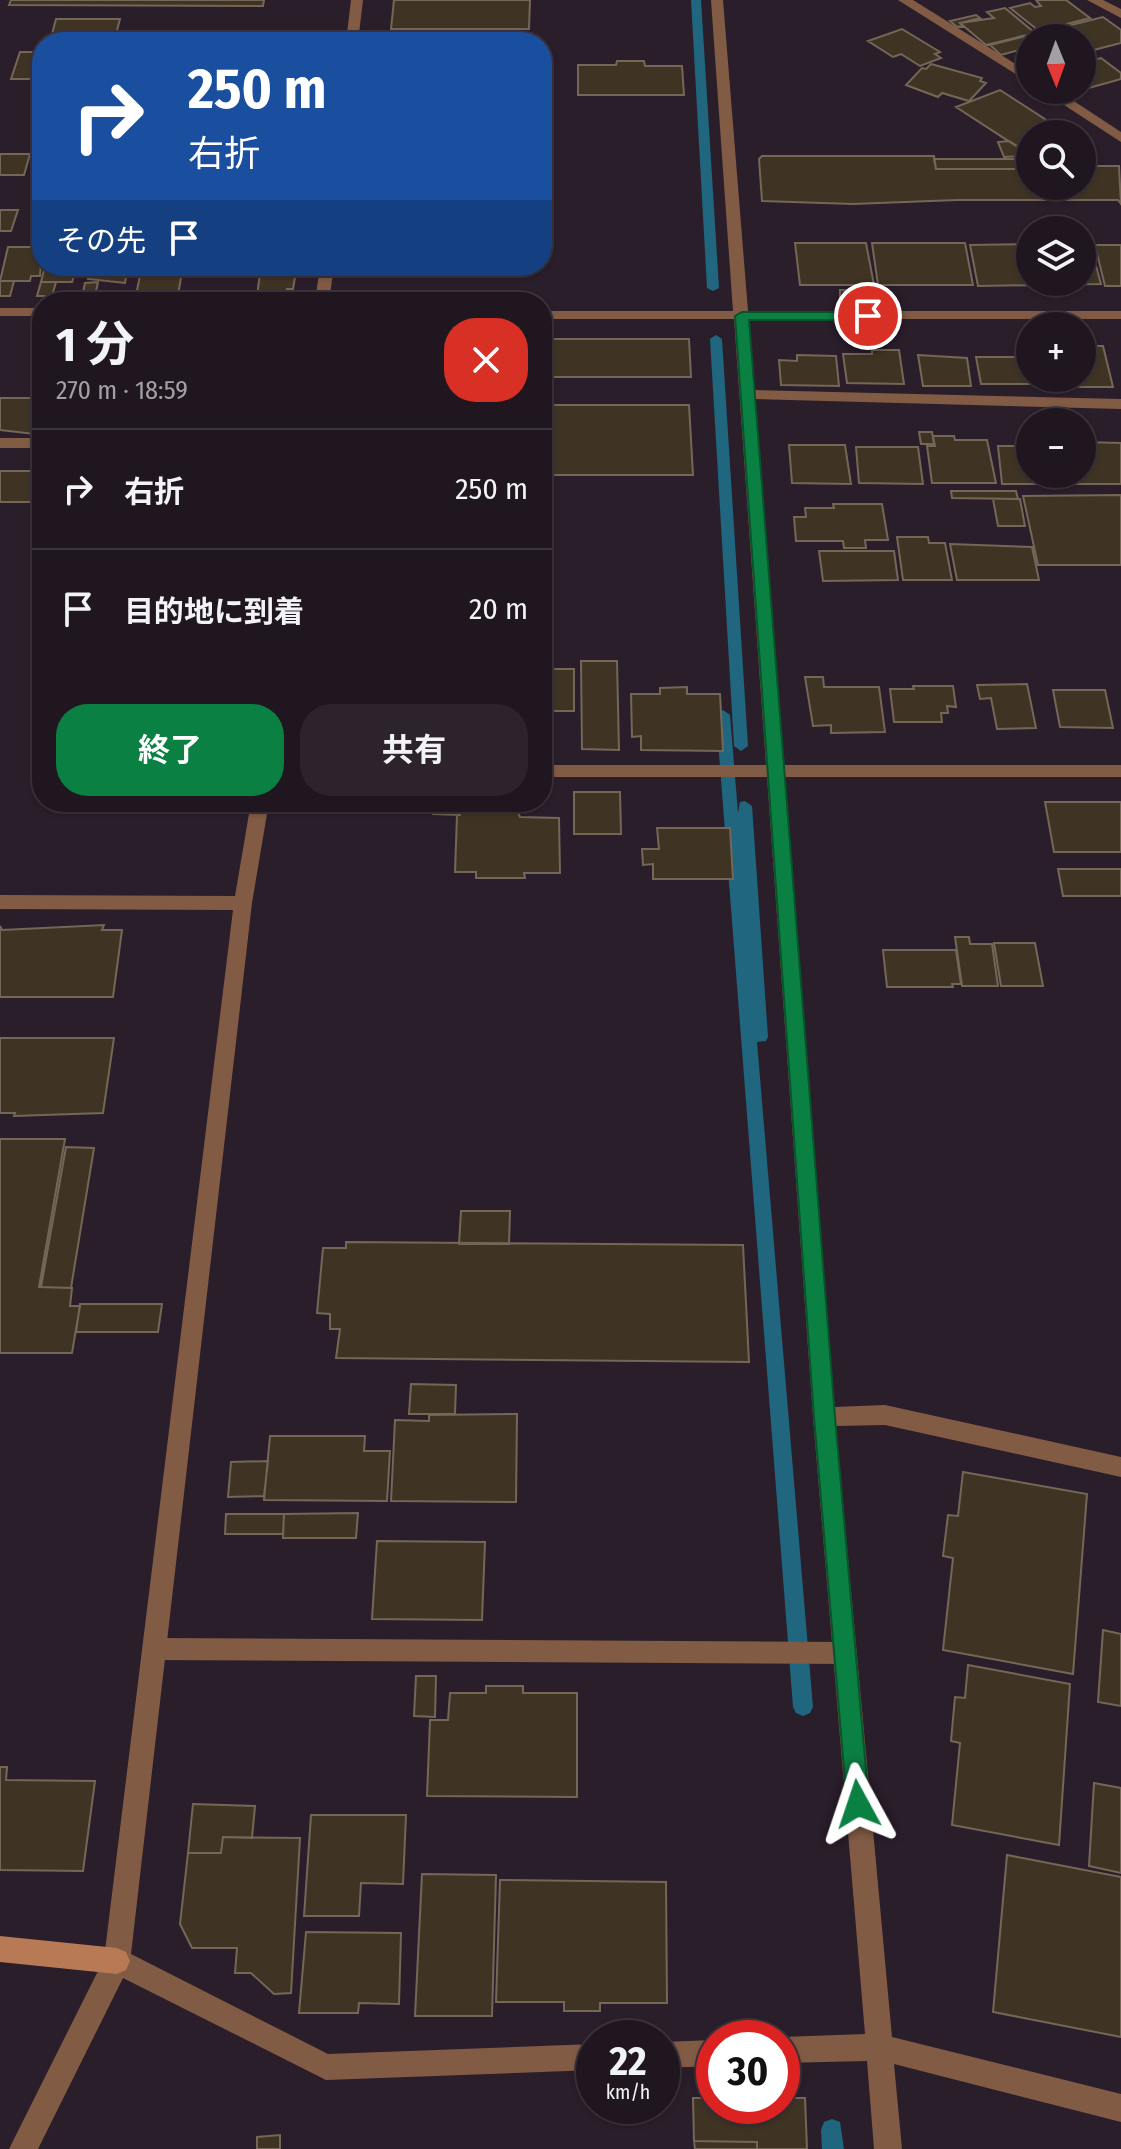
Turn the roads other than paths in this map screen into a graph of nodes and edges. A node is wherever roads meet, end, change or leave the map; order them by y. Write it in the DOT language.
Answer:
graph roads {
  1 [pos="357,0"];
  2 [pos="717,0"];
  3 [pos="904,0"];
  4 [pos="1093,0"];
  5 [pos="1121,14"];
  6 [pos="353,32"];
  7 [pos="1016,70"];
  8 [pos="1069,104"];
  9 [pos="1121,138"];
  10 [pos="0,312"];
  11 [pos="32,312"];
  12 [pos="552,315"];
  13 [pos="1121,315"];
  14 [pos="742,316"];
  15 [pos="748,394"];
  16 [pos="1121,404"];
  17 [pos="0,443"];
  18 [pos="32,443"];
  19 [pos="552,771"];
  20 [pos="1121,771"];
  21 [pos="777,772"];
  22 [pos="258,812"];
  23 [pos="0,902"];
  24 [pos="243,903"];
  25 [pos="824,1417"];
  26 [pos="1121,1467"];
  27 [pos="155,1649"];
  28 [pos="845,1653"];
  29 [pos="0,1949"];
  30 [pos="117,1961"];
  31 [pos="879,2047"];
  32 [pos="800,2049"];
  33 [pos="576,2058"];
  34 [pos="1121,2108"];
  35 [pos="23,2149"];
  36 [pos="888,2149"];
  1 -- 6 [label="street"];
  2 -- 14 [label="street"];
  3 -- 7 [label="street"];
  4 -- 5 [label="street"];
  8 -- 9 [label="street"];
  10 -- 11 [label="street"];
  12 -- 14 [label="street"];
  13 -- 14 [label="street"];
  14 -- 15 [label="street"];
  15 -- 16 [label="street"];
  15 -- 21 [label="street"];
  17 -- 18 [label="street"];
  19 -- 21 [label="street"];
  20 -- 21 [label="street"];
  21 -- 25 [label="street"];
  22 -- 24 [label="street"];
  23 -- 24 [label="street"];
  24 -- 27 [label="street"];
  25 -- 26 [label="street"];
  25 -- 28 [label="street"];
  27 -- 28 [label="street"];
  27 -- 30 [label="street"];
  28 -- 31 [label="street"];
  29 -- 30 [label="street"];
  30 -- 33 [label="street"];
  30 -- 35 [label="street"];
  31 -- 32 [label="street"];
  31 -- 34 [label="street"];
  31 -- 36 [label="street"];
}
